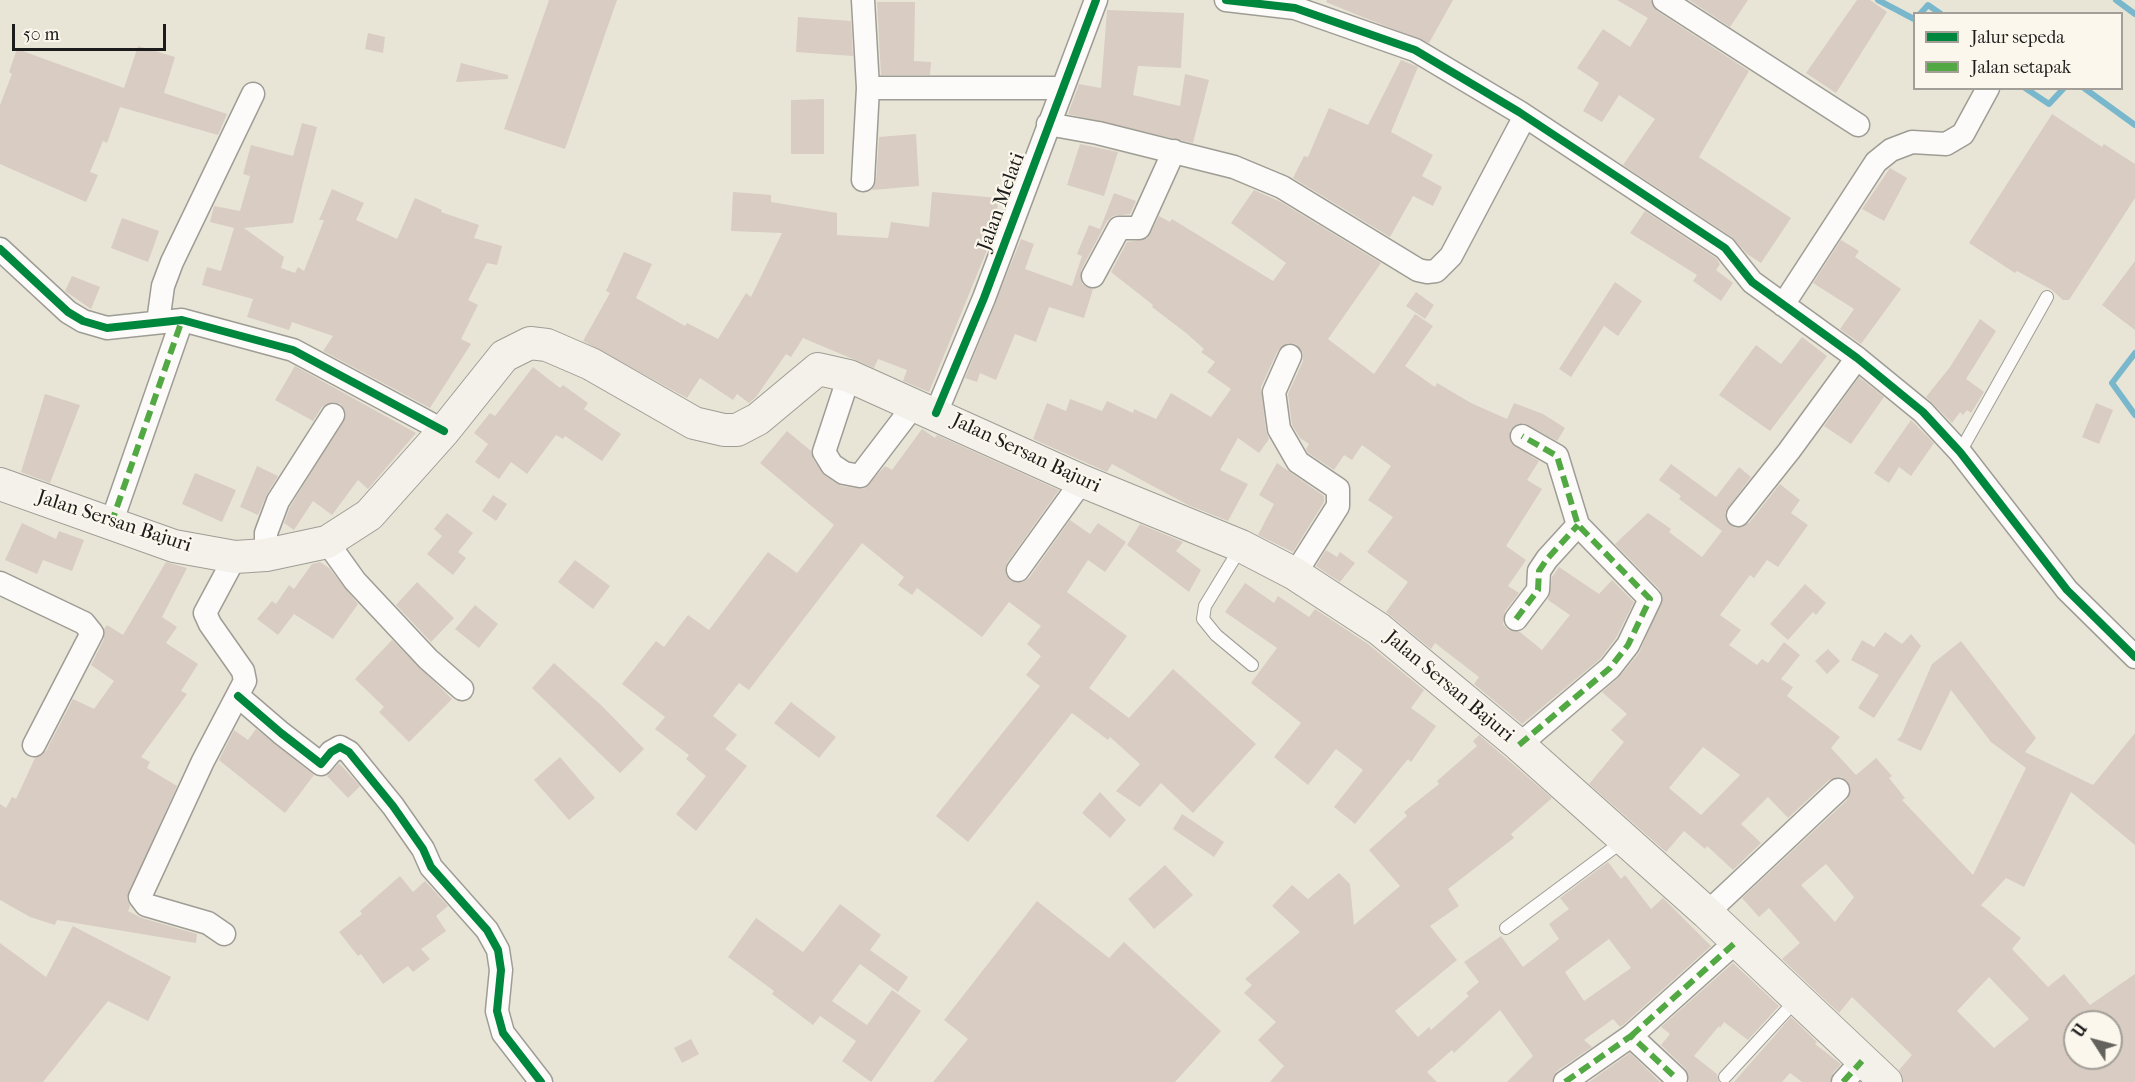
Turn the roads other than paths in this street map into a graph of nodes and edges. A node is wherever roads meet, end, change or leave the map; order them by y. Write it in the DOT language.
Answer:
graph roads {
  1 [pos="863,0"];
  2 [pos="1096,0"];
  3 [pos="1226,0"];
  4 [pos="1664,0"];
  5 [pos="868,88"];
  6 [pos="1062,88"];
  7 [pos="1987,90"];
  8 [pos="253,94"];
  9 [pos="1525,116"];
  10 [pos="1048,124"];
  11 [pos="1858,125"];
  12 [pos="1174,151"];
  13 [pos="863,180"];
  14 [pos="0,249"];
  15 [pos="1093,276"];
  16 [pos="2047,297"];
  17 [pos="1783,305"];
  18 [pos="182,320"];
  19 [pos="158,322"];
  20 [pos="1290,356"];
  21 [pos="1857,358"];
  22 [pos="849,376"];
  23 [pos="926,408"];
  24 [pos="333,415"];
  25 [pos="444,431"];
  26 [pos="1521,436"];
  27 [pos="1960,452"];
  28 [pos="1082,481"];
  29 [pos="0,484"];
  30 [pos="1738,515"];
  31 [pos="111,524"];
  32 [pos="1578,525"];
  33 [pos="327,542"];
  34 [pos="1241,546"];
  35 [pos="266,555"];
  36 [pos="235,556"];
  37 [pos="1018,570"];
  38 [pos="1295,574"];
  39 [pos="0,583"];
  40 [pos="1516,619"];
  41 [pos="2135,657"];
  42 [pos="1252,664"];
  43 [pos="462,689"];
  44 [pos="238,696"];
  45 [pos="34,745"];
  46 [pos="1519,745"];
  47 [pos="1838,790"];
  48 [pos="1623,841"];
  49 [pos="1707,913"];
  50 [pos="1506,928"];
  51 [pos="224,934"];
  52 [pos="1737,941"];
  53 [pos="1799,997"];
  54 [pos="1631,1036"];
  55 [pos="1852,1071"];
  56 [pos="1725,1077"];
  57 [pos="1676,1078"];
  58 [pos="541,1082"];
  59 [pos="1564,1082"];
  60 [pos="1886,1082"];
  1 -- 5 [label="street"];
  2 -- 6 [label="street, Jalan Melati"];
  3 -- 9 [label="street"];
  4 -- 11 [label="street"];
  5 -- 6 [label="street"];
  5 -- 13 [label="street"];
  6 -- 10 [label="street, Jalan Melati"];
  7 -- 17 [label="street"];
  8 -- 19 [label="street"];
  9 -- 12 [label="street"];
  9 -- 17 [label="street"];
  10 -- 12 [label="street"];
  10 -- 23 [label="street, Jalan Melati"];
  12 -- 15 [label="street"];
  14 -- 19 [label="street"];
  16 -- 27 [label="lane"];
  17 -- 21 [label="street"];
  18 -- 19 [label="street"];
  18 -- 25 [label="street"];
  18 -- 31 [label="street"];
  20 -- 38 [label="street"];
  21 -- 27 [label="street"];
  21 -- 30 [label="street"];
  22 -- 23 [label="main road, Jalan Sersan Bajuri"];
  22 -- 23 [label="street, Jalan Melati"];
  22 -- 25 [label="main road, Jalan Sersan Bajuri"];
  23 -- 28 [label="main road, Jalan Sersan Bajuri"];
  24 -- 35 [label="street"];
  25 -- 33 [label="main road, Jalan Sersan Bajuri"];
  26 -- 32 [label="street"];
  27 -- 41 [label="street"];
  28 -- 34 [label="main road, Jalan Sersan Bajuri"];
  28 -- 37 [label="street"];
  29 -- 31 [label="main road, Jalan Sersan Bajuri"];
  31 -- 36 [label="main road, Jalan Sersan Bajuri"];
  32 -- 40 [label="street"];
  32 -- 46 [label="street"];
  33 -- 35 [label="main road, Jalan Sersan Bajuri"];
  33 -- 43 [label="street"];
  34 -- 38 [label="main road, Jalan Sersan Bajuri"];
  34 -- 42 [label="lane"];
  35 -- 36 [label="main road, Jalan Sersan Bajuri"];
  36 -- 44 [label="street"];
  38 -- 46 [label="main road, Jalan Sersan Bajuri"];
  39 -- 45 [label="street"];
  44 -- 51 [label="street"];
  44 -- 58 [label="street"];
  46 -- 48 [label="main road, Jalan Sersan Bajuri"];
  47 -- 49 [label="street"];
  48 -- 49 [label="main road, Jalan Sersan Bajuri"];
  48 -- 50 [label="lane"];
  49 -- 52 [label="main road, Jalan Sersan Bajuri"];
  52 -- 53 [label="main road, Jalan Sersan Bajuri"];
  52 -- 54 [label="street"];
  53 -- 55 [label="main road, Jalan Sersan Bajuri"];
  53 -- 56 [label="lane"];
  54 -- 57 [label="street"];
  54 -- 59 [label="street"];
  55 -- 60 [label="main road, Jalan Sersan Bajuri"];
}
